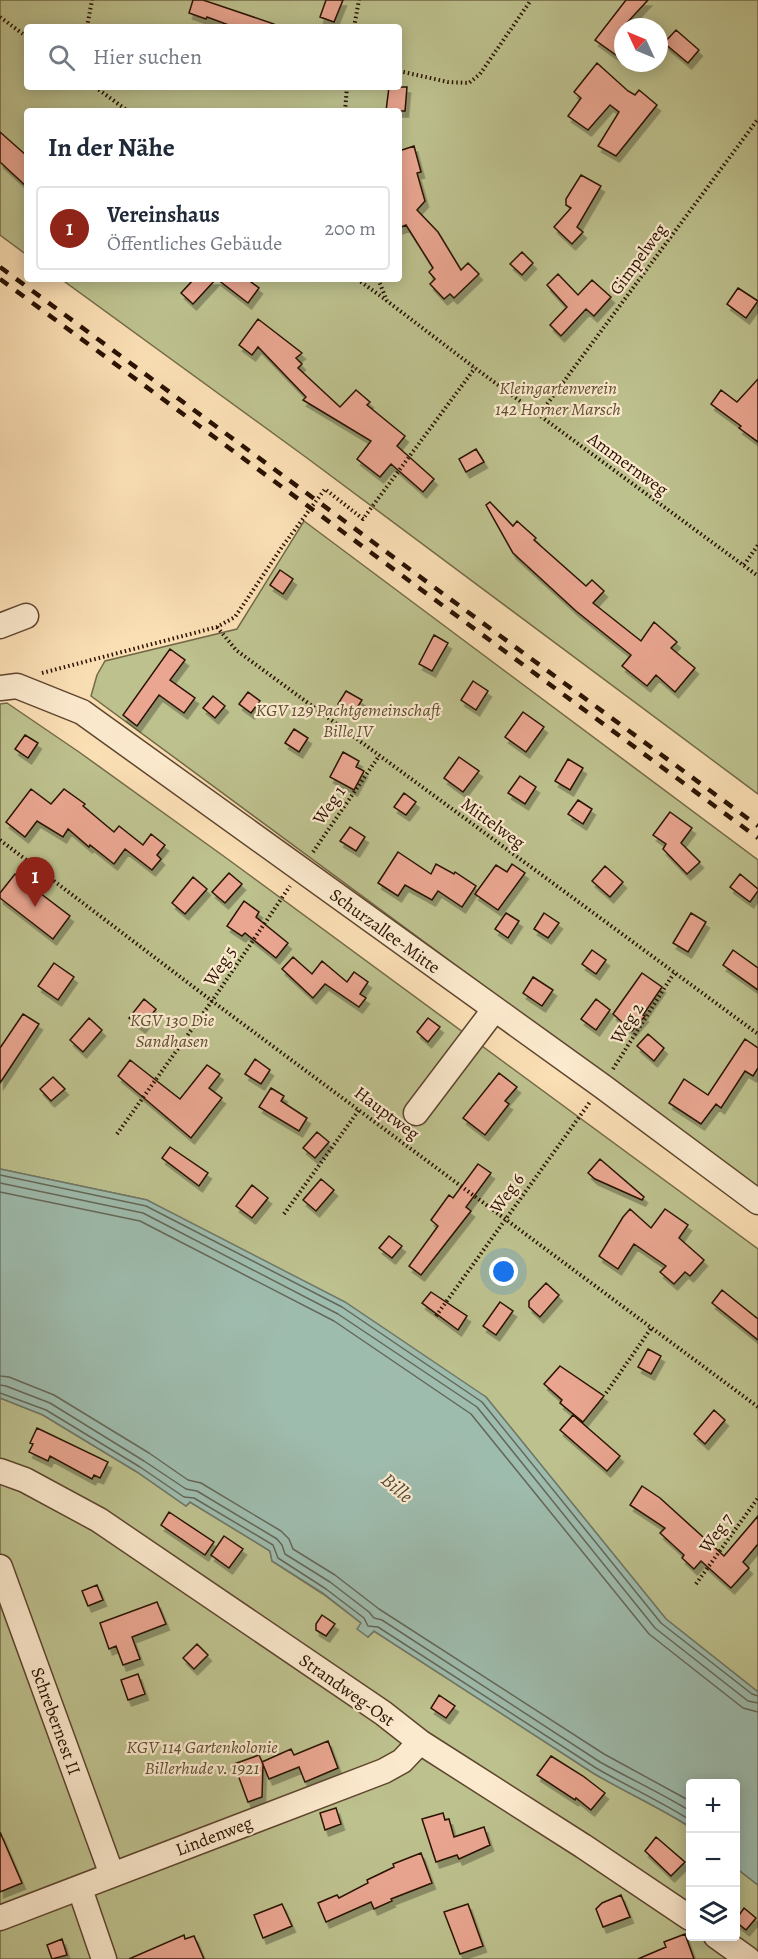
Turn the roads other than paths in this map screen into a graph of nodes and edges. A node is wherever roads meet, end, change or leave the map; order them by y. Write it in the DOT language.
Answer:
graph roads {
  1 [pos="26,616"];
  2 [pos="0,626"];
  3 [pos="9,687"];
  4 [pos="494,1010"];
  5 [pos="416,1113"];
  6 [pos="758,1202"];
  7 [pos="0,1471"];
  8 [pos="0,1567"];
  9 [pos="420,1742"];
  10 [pos="112,1875"];
  11 [pos="80,1889"];
  12 [pos="686,1915"];
  13 [pos="0,1918"];
  14 [pos="723,1941"];
  15 [pos="104,1959"];
  16 [pos="748,1959"];
  1 -- 2 [label="street"];
  3 -- 4 [label="street, Schurzallee-Mitte"];
  4 -- 5 [label="street"];
  4 -- 6 [label="street, Schurzallee-Mitte"];
  7 -- 9 [label="street, Strandweg-Ost"];
  8 -- 10 [label="street, Schrebernest II"];
  9 -- 10 [label="street, Lindenweg"];
  9 -- 12 [label="street, Strandweg-Ost"];
  10 -- 11 [label="street, Lindenweg"];
  11 -- 13 [label="street, Lindenweg"];
  11 -- 15 [label="street"];
  14 -- 16 [label="street"];
}
